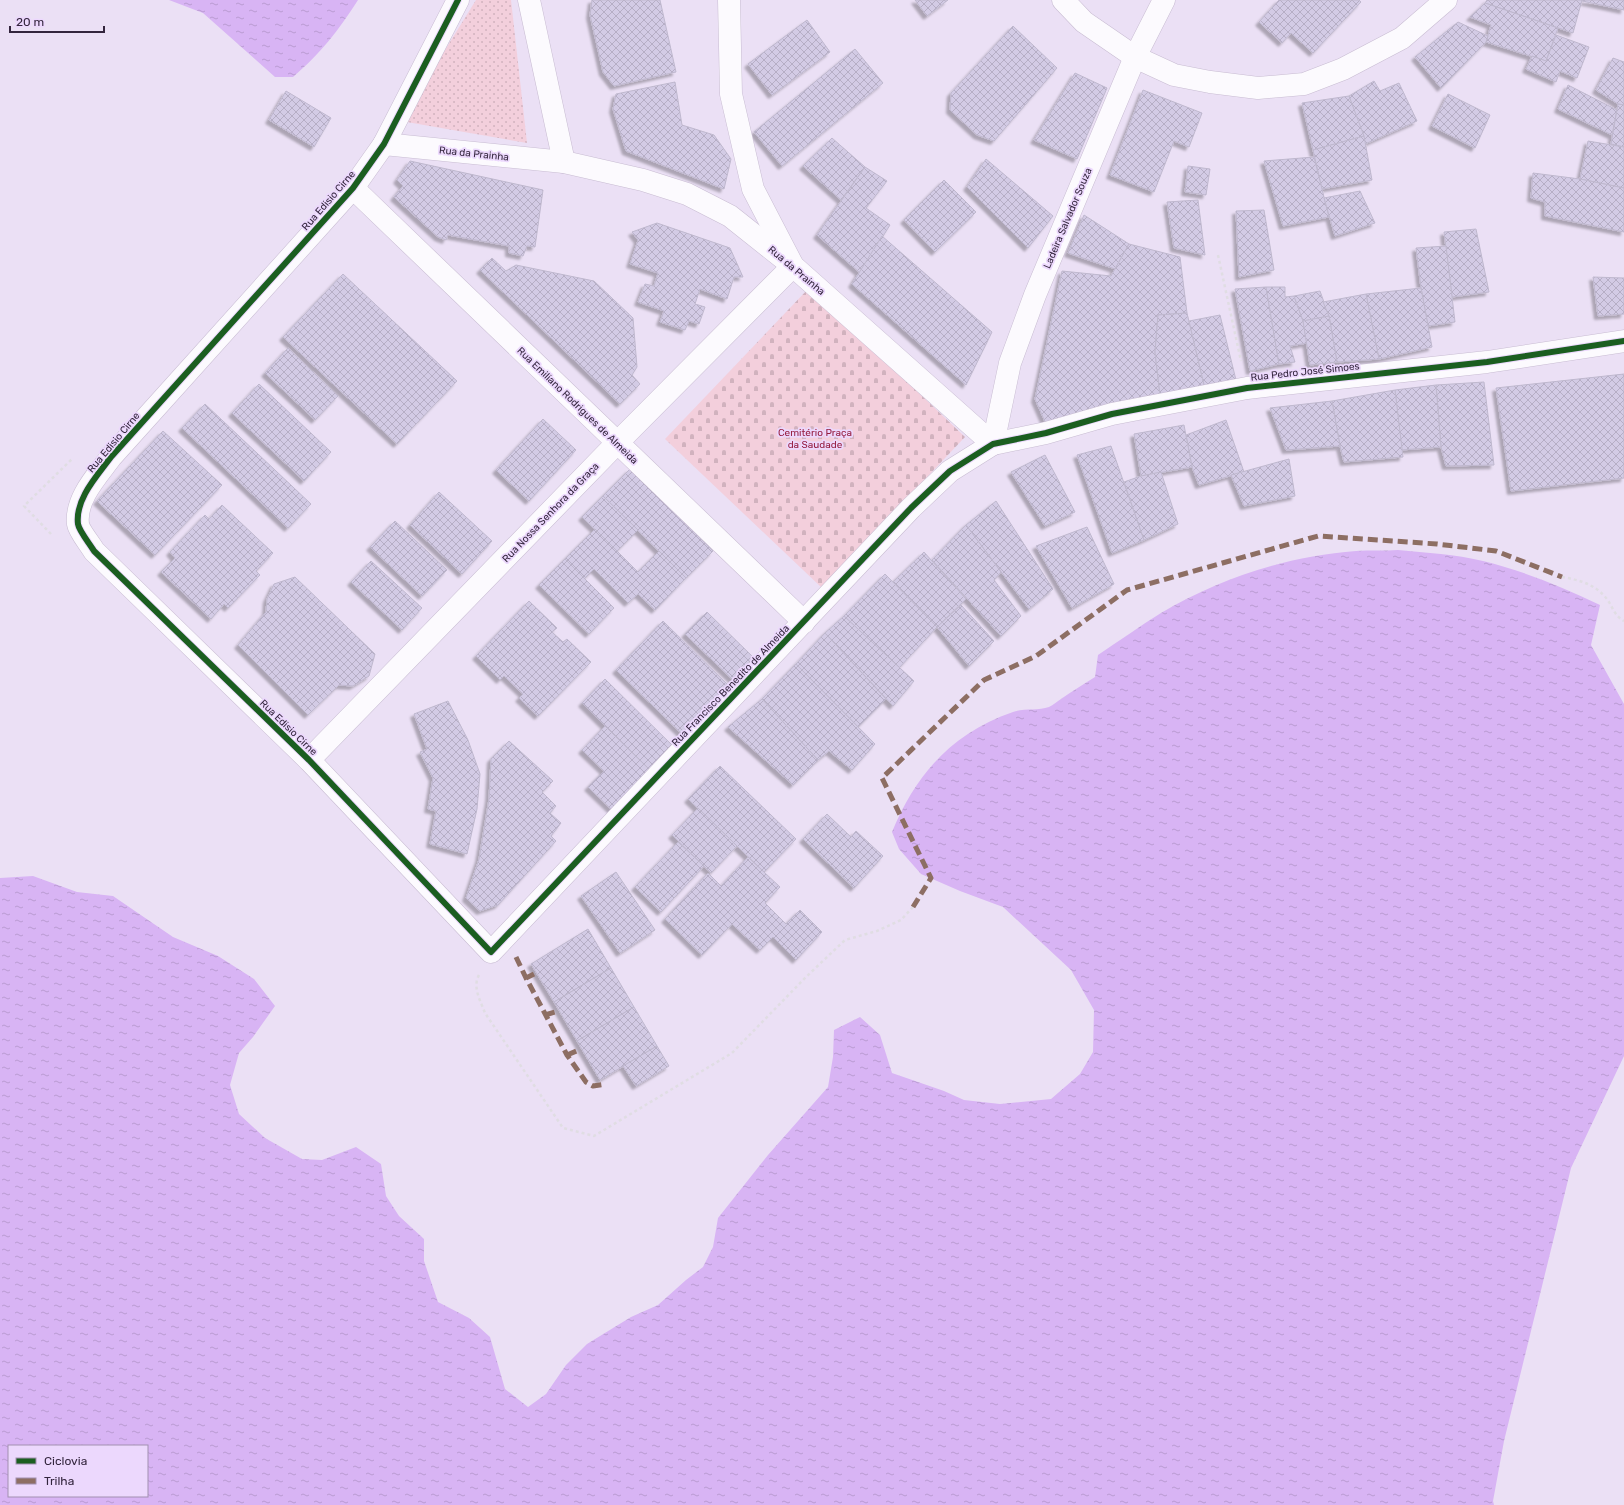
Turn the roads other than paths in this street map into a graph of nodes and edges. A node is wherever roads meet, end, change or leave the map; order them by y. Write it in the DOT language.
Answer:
graph roads {
  1 [pos="458,0"];
  2 [pos="529,0"];
  3 [pos="729,0"];
  4 [pos="1063,0"];
  5 [pos="1164,0"];
  6 [pos="1446,0"];
  7 [pos="1135,57"];
  8 [pos="384,144"];
  9 [pos="564,162"];
  10 [pos="353,188"];
  11 [pos="793,266"];
  12 [pos="1624,342"];
  13 [pos="617,443"];
  14 [pos="993,444"];
  15 [pos="804,622"];
  16 [pos="309,760"];
  17 [pos="491,952"];
  1 -- 8 [label="street, Rua Edisio Cirne"];
  2 -- 9 [label="street"];
  3 -- 11 [label="street"];
  4 -- 7 [label="street"];
  5 -- 7 [label="street, Ladeira Salvador Souza"];
  6 -- 7 [label="street"];
  7 -- 14 [label="street, Ladeira Salvador Souza"];
  8 -- 9 [label="street, Rua da Prainha"];
  8 -- 10 [label="street, Rua Edisio Cirne"];
  9 -- 11 [label="street, Rua da Prainha"];
  10 -- 13 [label="street, Rua Emiliano Rodrigues de Almeida"];
  10 -- 16 [label="street, Rua Edisio Cirne"];
  11 -- 13 [label="street, Rua Nossa Senhora da Graça"];
  11 -- 14 [label="street, Rua da Prainha"];
  12 -- 14 [label="street, Rua Pedro José Simoes"];
  13 -- 15 [label="street, Rua Emiliano Rodrigues de Almeida"];
  13 -- 16 [label="street, Rua Nossa Senhora da Graça"];
  14 -- 15 [label="street, Rua Francisco Benedito de Almeida"];
  15 -- 17 [label="street, Rua Francisco Benedito de Almeida"];
  16 -- 17 [label="street, Rua Edisio Cirne"];
}
